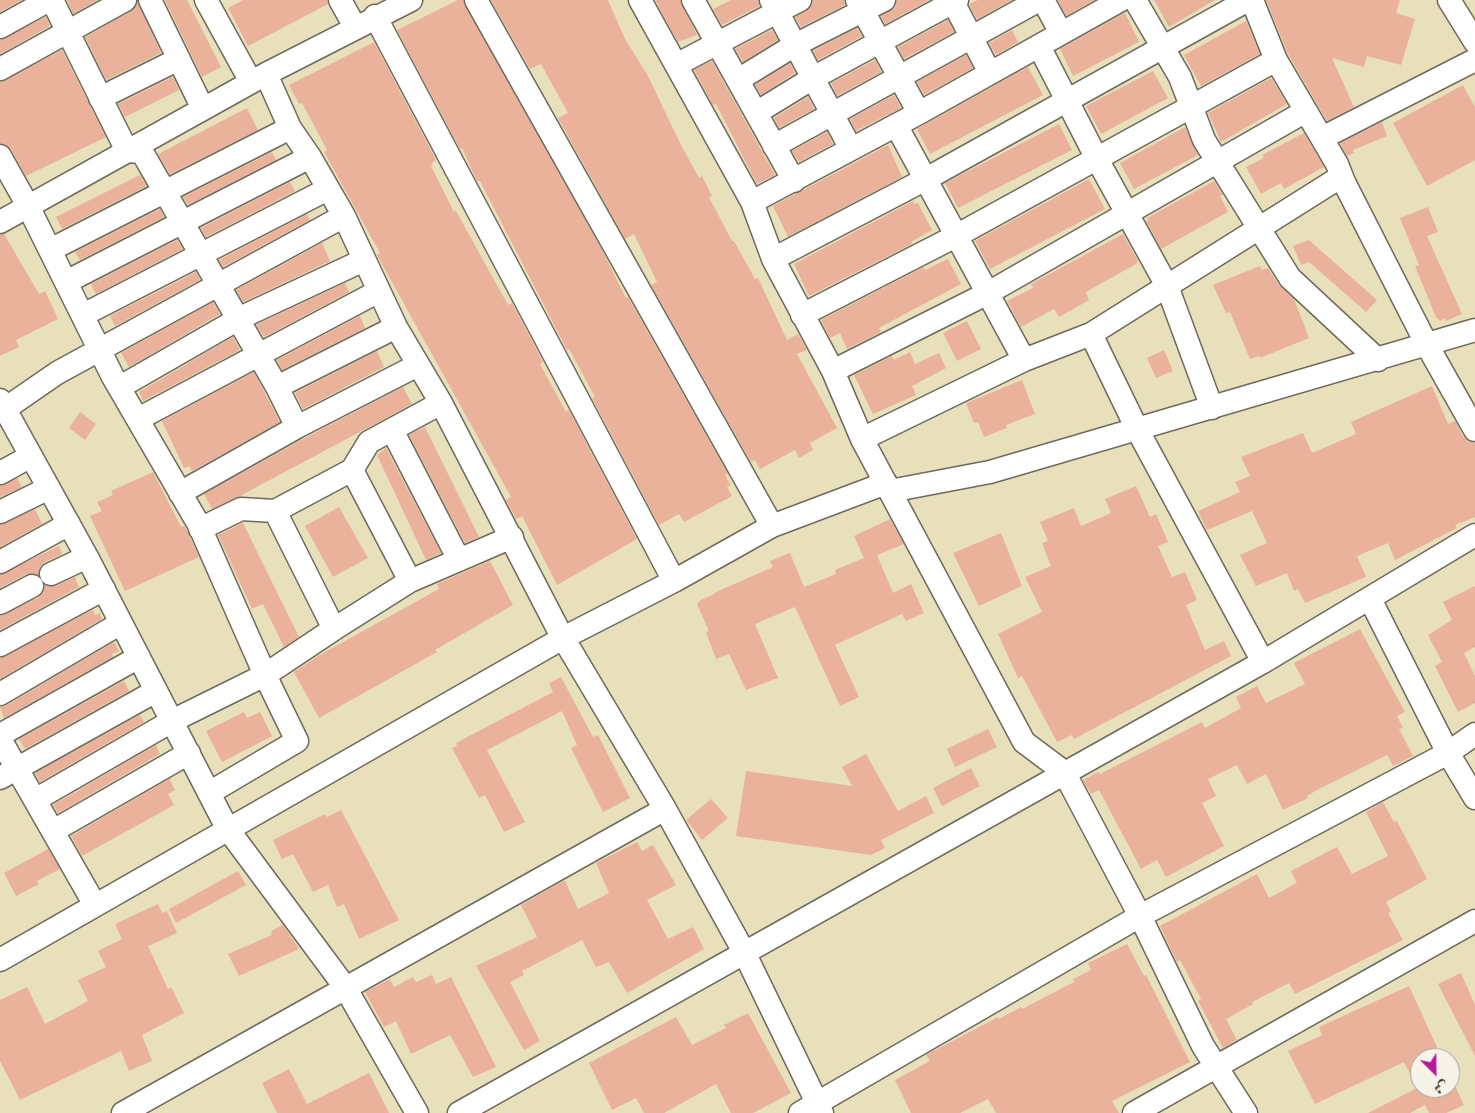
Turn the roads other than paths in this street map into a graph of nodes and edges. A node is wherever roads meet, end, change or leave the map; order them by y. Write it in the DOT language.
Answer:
graph roads {
  1 [pos="51,0"];
  2 [pos="124,0"];
  3 [pos="150,0"];
  4 [pos="206,0"];
  5 [pos="340,0"];
  6 [pos="411,0"];
  7 [pos="476,0"];
  8 [pos="640,0"];
  9 [pos="800,0"];
  10 [pos="884,0"];
  11 [pos="1039,0"];
  12 [pos="1043,0"];
  13 [pos="1121,0"];
  14 [pos="1135,0"];
  15 [pos="1250,0"];
  16 [pos="1449,0"];
  17 [pos="954,1"];
  18 [pos="703,3"];
  19 [pos="774,6"];
  20 [pos="861,6"];
  21 [pos="365,22"];
  22 [pos="0,27"];
  23 [pos="67,31"];
  24 [pos="1061,34"];
  25 [pos="972,37"];
  26 [pos="881,42"];
  27 [pos="1475,42"];
  28 [pos="717,43"];
  29 [pos="795,44"];
  30 [pos="1039,46"];
  31 [pos="1164,47"];
  32 [pos="179,59"];
  33 [pos="1276,60"];
  34 [pos="1475,60"];
  35 [pos="676,66"];
  36 [pos="0,69"];
  37 [pos="990,73"];
  38 [pos="900,77"];
  39 [pos="259,78"];
  40 [pos="813,78"];
  41 [pos="738,80"];
  42 [pos="100,98"];
  43 [pos="1068,100"];
  44 [pos="1191,107"];
  45 [pos="203,109"];
  46 [pos="1306,111"];
  47 [pos="756,113"];
  48 [pos="832,113"];
  49 [pos="919,113"];
  50 [pos="896,126"];
  51 [pos="290,128"];
  52 [pos="1322,138"];
  53 [pos="774,146"];
  54 [pos="851,149"];
  55 [pos="127,151"];
  56 [pos="0,156"];
  57 [pos="310,156"];
  58 [pos="1097,159"];
  59 [pos="1219,161"];
  60 [pos="926,179"];
  61 [pos="794,180"];
  62 [pos="1344,182"];
  63 [pos="328,189"];
  64 [pos="165,192"];
  65 [pos="752,202"];
  66 [pos="28,206"];
  67 [pos="1127,213"];
  68 [pos="344,216"];
  69 [pos="0,222"];
  70 [pos="182,222"];
  71 [pos="1260,227"];
  72 [pos="956,236"];
  73 [pos="50,250"];
  74 [pos="201,254"];
  75 [pos="773,259"];
  76 [pos="364,260"];
  77 [pos="66,282"];
  78 [pos="218,285"];
  79 [pos="1167,286"];
  80 [pos="380,291"];
  81 [pos="988,293"];
  82 [pos="83,315"];
  83 [pos="802,315"];
  84 [pos="238,319"];
  85 [pos="396,327"];
  86 [pos="1475,330"];
  87 [pos="1091,334"];
  88 [pos="1427,346"];
  89 [pos="100,350"];
  90 [pos="258,354"];
  91 [pos="1024,360"];
  92 [pos="1378,360"];
  93 [pos="418,365"];
  94 [pos="833,371"];
  95 [pos="277,387"];
  96 [pos="120,388"];
  97 [pos="441,403"];
  98 [pos="1212,408"];
  99 [pos="4,415"];
  100 [pos="138,420"];
  101 [pos="297,427"];
  102 [pos="1138,429"];
  103 [pos="392,430"];
  104 [pos="1475,430"];
  105 [pos="862,439"];
  106 [pos="31,456"];
  107 [pos="352,470"];
  108 [pos="0,473"];
  109 [pos="888,487"];
  110 [pos="49,488"];
  111 [pos="180,493"];
  112 [pos="275,511"];
  113 [pos="0,512"];
  114 [pos="69,524"];
  115 [pos="772,526"];
  116 [pos="200,529"];
  117 [pos="1475,535"];
  118 [pos="512,537"];
  119 [pos="87,557"];
  120 [pos="459,560"];
  121 [pos="0,562"];
  122 [pos="51,574"];
  123 [pos="410,581"];
  124 [pos="674,581"];
  125 [pos="32,586"];
  126 [pos="104,589"];
  127 [pos="1370,599"];
  128 [pos="0,603"];
  129 [pos="121,623"];
  130 [pos="334,629"];
  131 [pos="563,638"];
  132 [pos="0,645"];
  133 [pos="139,657"];
  134 [pos="1263,662"];
  135 [pos="265,675"];
  136 [pos="156,691"];
  137 [pos="0,694"];
  138 [pos="172,721"];
  139 [pos="0,734"];
  140 [pos="1475,734"];
  141 [pos="0,739"];
  142 [pos="189,753"];
  143 [pos="1448,753"];
  144 [pos="1064,772"];
  145 [pos="8,773"];
  146 [pos="209,793"];
  147 [pos="1475,798"];
  148 [pos="35,800"];
  149 [pos="664,809"];
  150 [pos="228,828"];
  151 [pos="53,832"];
  152 [pos="95,905"];
  153 [pos="1140,916"];
  154 [pos="1475,921"];
  155 [pos="744,952"];
  156 [pos="0,960"];
  157 [pos="345,987"];
  158 [pos="1217,1066"];
  159 [pos="813,1110"];
  160 [pos="123,1113"];
  161 [pos="417,1113"];
  162 [pos="459,1113"];
  163 [pos="1134,1113"];
  164 [pos="1246,1113"];
  1 -- 22 [label="street"];
  1 -- 23 [label="street"];
  2 -- 23 [label="street"];
  3 -- 32 [label="street"];
  4 -- 39 [label="street"];
  5 -- 21 [label="street"];
  6 -- 21 [label="street"];
  7 -- 115 [label="street"];
  8 -- 35 [label="street"];
  9 -- 19 [label="street"];
  10 -- 20 [label="street"];
  11 -- 25 [label="street"];
  12 -- 24 [label="street"];
  13 -- 24 [label="street"];
  14 -- 31 [label="street"];
  15 -- 31 [label="street"];
  15 -- 33 [label="street"];
  16 -- 27 [label="street"];
  17 -- 25 [label="street"];
  17 -- 26 [label="street"];
  18 -- 28 [label="street"];
  19 -- 28 [label="street"];
  19 -- 29 [label="street"];
  20 -- 26 [label="street"];
  20 -- 29 [label="street"];
  21 -- 39 [label="street"];
  21 -- 124 [label="street"];
  23 -- 36 [label="street"];
  23 -- 42 [label="street"];
  24 -- 30 [label="street"];
  25 -- 37 [label="street"];
  25 -- 38 [label="street"];
  26 -- 38 [label="street"];
  26 -- 40 [label="street"];
  28 -- 35 [label="street"];
  28 -- 41 [label="street"];
  29 -- 40 [label="street"];
  29 -- 41 [label="street"];
  30 -- 37 [label="street"];
  30 -- 43 [label="street"];
  31 -- 43 [label="street"];
  31 -- 44 [label="street"];
  32 -- 42 [label="street"];
  32 -- 45 [label="street"];
  33 -- 44 [label="street"];
  33 -- 46 [label="street"];
  34 -- 52 [label="street"];
  35 -- 65 [label="street"];
  37 -- 49 [label="street"];
  38 -- 48 [label="street"];
  38 -- 49 [label="street"];
  39 -- 45 [label="street"];
  39 -- 51 [label="street"];
  40 -- 47 [label="street"];
  40 -- 48 [label="street"];
  41 -- 47 [label="street"];
  42 -- 55 [label="street"];
  43 -- 58 [label="street"];
  43 -- 60 [label="street"];
  44 -- 58 [label="street"];
  44 -- 59 [label="street"];
  45 -- 55 [label="street"];
  46 -- 52 [label="street"];
  46 -- 59 [label="street"];
  47 -- 53 [label="street"];
  48 -- 53 [label="street"];
  48 -- 54 [label="street"];
  49 -- 50 [label="street"];
  50 -- 54 [label="street"];
  50 -- 60 [label="street"];
  51 -- 57 [label="street"];
  51 -- 64 [label="street"];
  52 -- 62 [label="street"];
  53 -- 61 [label="street"];
  54 -- 61 [label="street"];
  55 -- 64 [label="street"];
  55 -- 66 [label="street"];
  56 -- 66 [label="street"];
  57 -- 63 [label="street"];
  57 -- 70 [label="street"];
  58 -- 67 [label="street"];
  58 -- 72 [label="street"];
  59 -- 67 [label="street"];
  59 -- 71 [label="street"];
  60 -- 72 [label="street"];
  60 -- 75 [label="street"];
  61 -- 65 [label="street"];
  62 -- 71 [label="street"];
  62 -- 88 [label="street"];
  63 -- 68 [label="street"];
  63 -- 74 [label="street"];
  64 -- 70 [label="street"];
  64 -- 73 [label="street"];
  65 -- 75 [label="street"];
  66 -- 69 [label="street"];
  66 -- 73 [label="street"];
  67 -- 79 [label="street"];
  67 -- 81 [label="street"];
  68 -- 76 [label="street"];
  68 -- 78 [label="street"];
  70 -- 74 [label="street"];
  70 -- 77 [label="street"];
  71 -- 79 [label="street"];
  71 -- 92 [label="street"];
  72 -- 81 [label="street"];
  72 -- 83 [label="street"];
  73 -- 77 [label="street"];
  74 -- 78 [label="street"];
  74 -- 82 [label="street"];
  75 -- 83 [label="street"];
  76 -- 80 [label="street"];
  76 -- 84 [label="street"];
  77 -- 82 [label="street"];
  78 -- 84 [label="street"];
  78 -- 89 [label="street"];
  79 -- 87 [label="street"];
  79 -- 98 [label="street"];
  80 -- 85 [label="street"];
  80 -- 90 [label="street"];
  81 -- 91 [label="street"];
  81 -- 94 [label="street"];
  82 -- 89 [label="street"];
  83 -- 94 [label="street"];
  84 -- 90 [label="street"];
  84 -- 96 [label="street"];
  85 -- 93 [label="street"];
  85 -- 95 [label="street"];
  86 -- 88 [label="street"];
  87 -- 91 [label="street"];
  87 -- 102 [label="street"];
  88 -- 92 [label="street"];
  88 -- 104 [label="street"];
  89 -- 96 [label="street"];
  89 -- 99 [label="street"];
  90 -- 95 [label="street"];
  90 -- 100 [label="street"];
  91 -- 105 [label="street"];
  92 -- 98 [label="street"];
  93 -- 97 [label="street"];
  93 -- 101 [label="street"];
  94 -- 105 [label="street"];
  95 -- 101 [label="street"];
  96 -- 100 [label="street"];
  97 -- 103 [label="street"];
  97 -- 118 [label="street"];
  98 -- 102 [label="street"];
  99 -- 106 [label="street"];
  100 -- 111 [label="street"];
  101 -- 111 [label="street"];
  102 -- 109 [label="street"];
  102 -- 134 [label="street"];
  103 -- 107 [label="street"];
  103 -- 120 [label="street"];
  105 -- 109 [label="street"];
  106 -- 108 [label="street"];
  106 -- 110 [label="street"];
  107 -- 112 [label="street"];
  107 -- 123 [label="street"];
  109 -- 115 [label="street"];
  109 -- 144 [label="street"];
  110 -- 113 [label="street"];
  110 -- 114 [label="street"];
  111 -- 116 [label="street"];
  112 -- 116 [label="street"];
  112 -- 130 [label="street"];
  114 -- 119 [label="street"];
  114 -- 121 [label="street"];
  115 -- 124 [label="street"];
  116 -- 135 [label="street"];
  117 -- 127 [label="street"];
  118 -- 120 [label="street"];
  118 -- 131 [label="street"];
  119 -- 122 [label="street"];
  119 -- 126 [label="street"];
  120 -- 123 [label="street"];
  123 -- 130 [label="street"];
  124 -- 131 [label="street"];
  125 -- 128 [label="street"];
  126 -- 129 [label="street"];
  126 -- 132 [label="street"];
  127 -- 134 [label="street"];
  127 -- 143 [label="street"];
  129 -- 133 [label="street"];
  129 -- 137 [label="street"];
  130 -- 135 [label="street"];
  131 -- 149 [label="street"];
  131 -- 150 [label="street"];
  133 -- 136 [label="street"];
  133 -- 139 [label="street"];
  134 -- 144 [label="street"];
  135 -- 138 [label="street"];
  135 -- 146 [label="street"];
  136 -- 138 [label="street"];
  136 -- 145 [label="street"];
  138 -- 142 [label="street"];
  138 -- 148 [label="street"];
  140 -- 143 [label="street"];
  141 -- 145 [label="street"];
  142 -- 146 [label="street"];
  142 -- 151 [label="street"];
  143 -- 147 [label="street"];
  143 -- 153 [label="street"];
  144 -- 153 [label="street"];
  144 -- 155 [label="street"];
  145 -- 148 [label="street"];
  146 -- 150 [label="street"];
  148 -- 151 [label="street"];
  149 -- 155 [label="street"];
  149 -- 157 [label="street"];
  150 -- 152 [label="street"];
  150 -- 157 [label="street"];
  151 -- 152 [label="street"];
  152 -- 156 [label="street"];
  153 -- 158 [label="street"];
  153 -- 159 [label="street"];
  154 -- 158 [label="street"];
  155 -- 159 [label="street"];
  155 -- 162 [label="street"];
  157 -- 160 [label="street"];
  157 -- 161 [label="street"];
  158 -- 163 [label="street"];
  158 -- 164 [label="street"];
}
